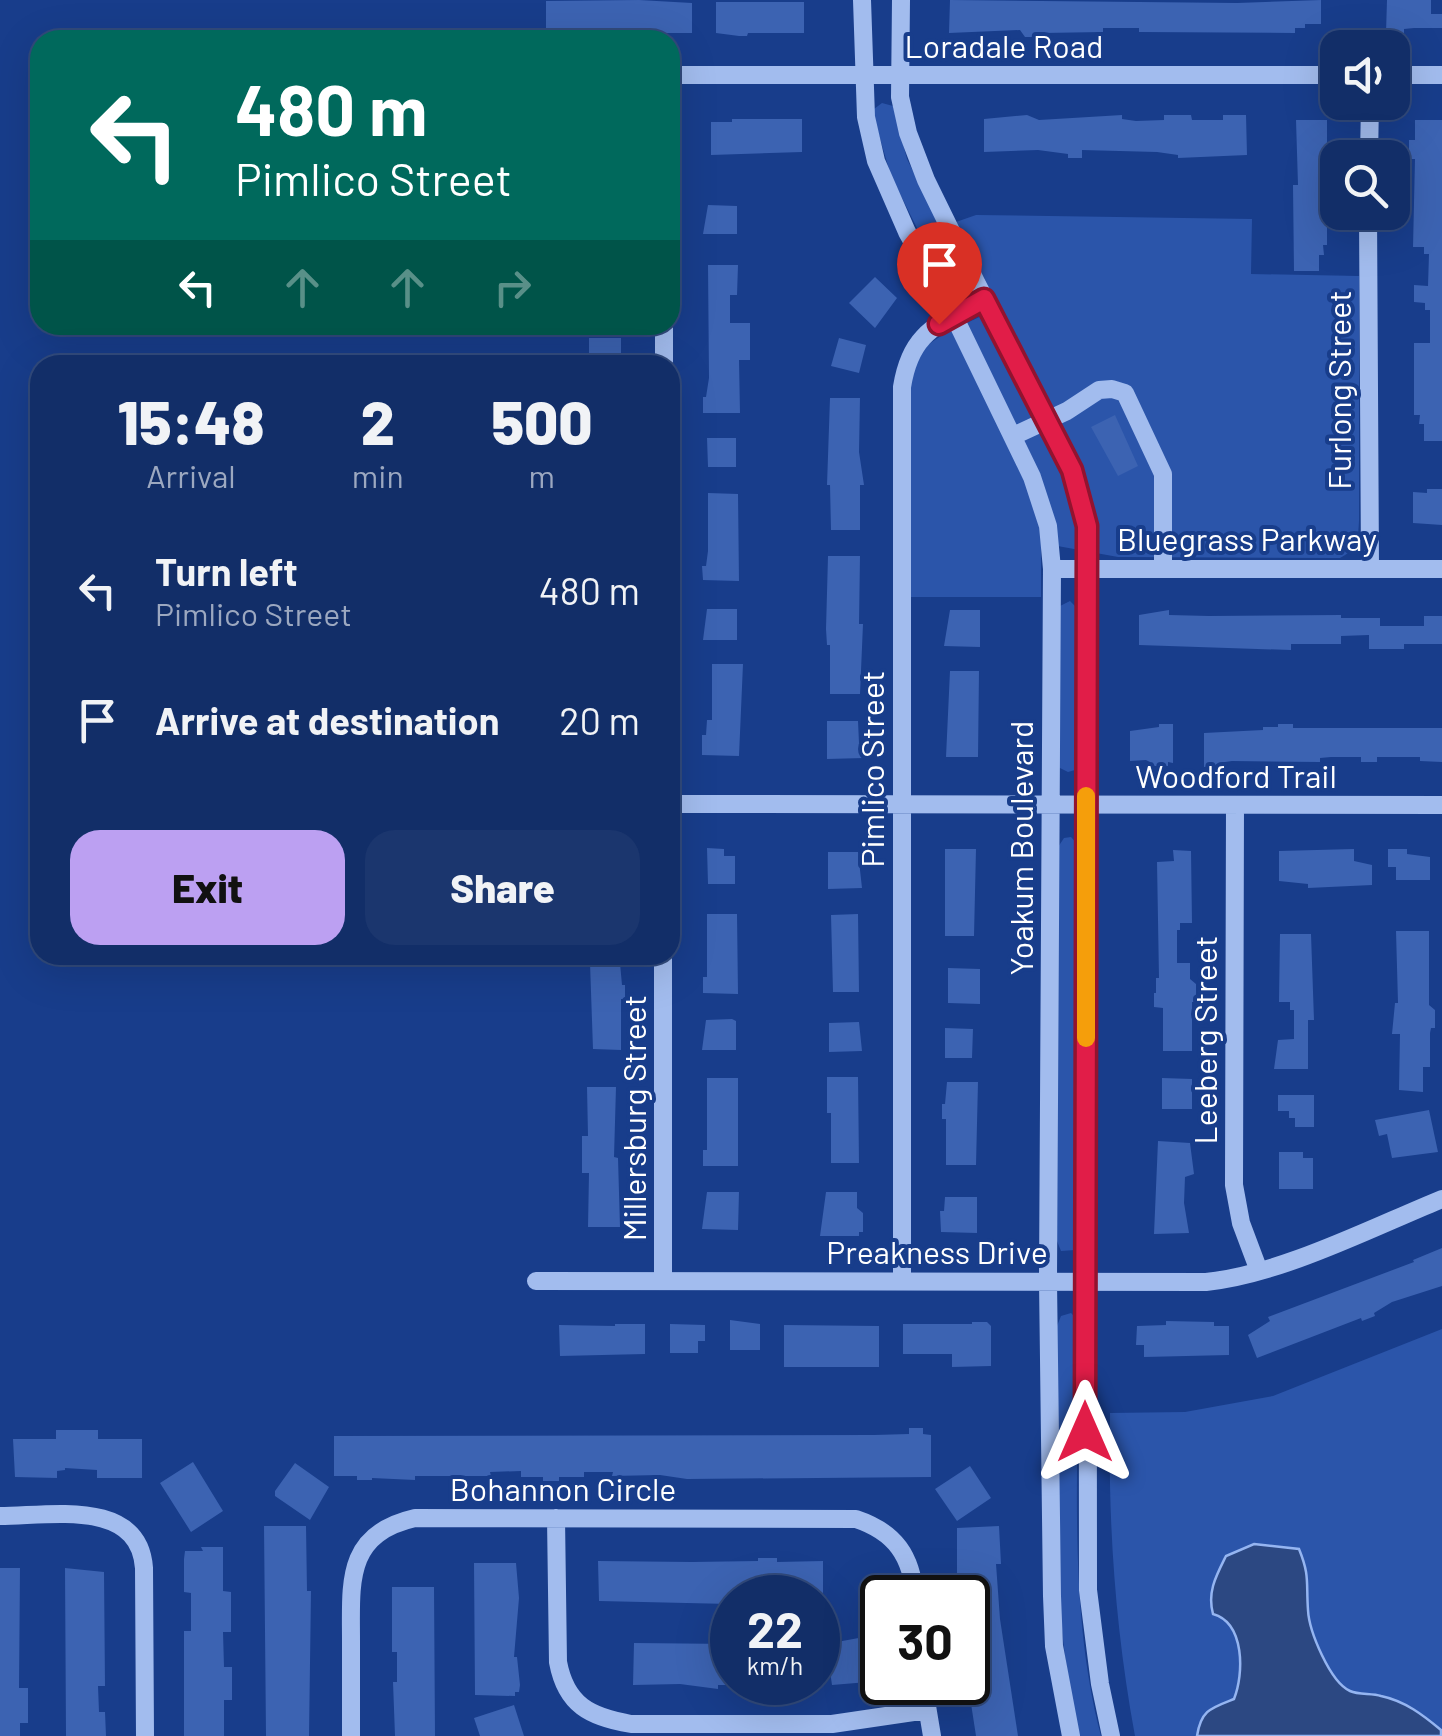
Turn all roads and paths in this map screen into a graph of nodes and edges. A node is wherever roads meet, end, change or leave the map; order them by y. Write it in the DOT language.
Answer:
graph roads {
  1 [pos="862,0"];
  2 [pos="901,0"];
  3 [pos="680,74"];
  4 [pos="863,75"];
  5 [pos="899,75"];
  6 [pos="1320,75"];
  7 [pos="1410,75"];
  8 [pos="1442,75"];
  9 [pos="1368,230"];
  10 [pos="984,299"];
  11 [pos="954,316"];
  12 [pos="1047,420"];
  13 [pos="1013,436"];
  14 [pos="1162,568"];
  15 [pos="1370,568"];
  16 [pos="1442,568"];
  17 [pos="1052,569"];
  18 [pos="1087,569"];
  19 [pos="680,804"];
  20 [pos="900,804"];
  21 [pos="1051,805"];
  22 [pos="1086,805"];
  23 [pos="1442,805"];
  24 [pos="1235,806"];
  25 [pos="663,965"];
  26 [pos="1442,1200"];
  27 [pos="1259,1271"];
  28 [pos="662,1280"];
  29 [pos="902,1280"];
  30 [pos="1086,1280"];
  31 [pos="536,1281"];
  32 [pos="1048,1281"];
  33 [pos="0,1516"];
  34 [pos="556,1518"];
  35 [pos="912,1575"];
  36 [pos="927,1705"];
  37 [pos="928,1710"];
  38 [pos="145,1736"];
  39 [pos="351,1736"];
  40 [pos="932,1736"];
  41 [pos="1072,1736"];
  42 [pos="1111,1736"];
  1 -- 4 [label="street, Yoakum Boulevard"];
  2 -- 5 [label="street, Yoakum Boulevard"];
  3 -- 4 [label="street, Loradale Road"];
  4 -- 5 [label="street, Loradale Road"];
  4 -- 11 [label="street, Yoakum Boulevard"];
  5 -- 6 [label="street, Loradale Road"];
  5 -- 10 [label="street, Yoakum Boulevard"];
  7 -- 8 [label="street"];
  9 -- 15 [label="street, Furlong Street"];
  10 -- 11 [label="street, Pimlico Street"];
  10 -- 12 [label="street, Yoakum Boulevard"];
  11 -- 13 [label="street, Yoakum Boulevard"];
  11 -- 20 [label="street, Pimlico Street"];
  12 -- 13 [label="street"];
  12 -- 14 [label="street"];
  12 -- 18 [label="street, Yoakum Boulevard"];
  13 -- 17 [label="street, Yoakum Boulevard"];
  14 -- 15 [label="street, Bluegrass Parkway"];
  14 -- 18 [label="street, Bluegrass Parkway"];
  15 -- 16 [label="street, Bluegrass Parkway"];
  17 -- 18 [label="street, Bluegrass Parkway"];
  17 -- 21 [label="street, Yoakum Boulevard"];
  18 -- 22 [label="street, Yoakum Boulevard"];
  19 -- 20 [label="street, Woodford Trail"];
  20 -- 21 [label="street, Woodford Trail"];
  20 -- 29 [label="street, Pimlico Street"];
  21 -- 22 [label="street, Woodford Trail"];
  21 -- 32 [label="street, Yoakum Boulevard"];
  22 -- 24 [label="street, Woodford Trail"];
  22 -- 30 [label="street, Yoakum Boulevard"];
  23 -- 24 [label="street, Woodford Trail"];
  24 -- 27 [label="street, Leeberg Street"];
  25 -- 28 [label="street, Millersburg Street"];
  26 -- 27 [label="street, Preakness Drive"];
  27 -- 30 [label="street, Preakness Drive"];
  28 -- 29 [label="street, Preakness Drive"];
  28 -- 31 [label="street, Preakness Drive"];
  29 -- 32 [label="street, Preakness Drive"];
  30 -- 32 [label="street, Preakness Drive"];
  30 -- 42 [label="street, Yoakum Boulevard"];
  32 -- 41 [label="street, Yoakum Boulevard"];
  33 -- 38 [label="street"];
  34 -- 35 [label="street, Bohannon Circle"];
  34 -- 37 [label="street"];
  34 -- 39 [label="street, Bohannon Circle"];
  36 -- 37 [label="street"];
  37 -- 40 [label="street"];
}
